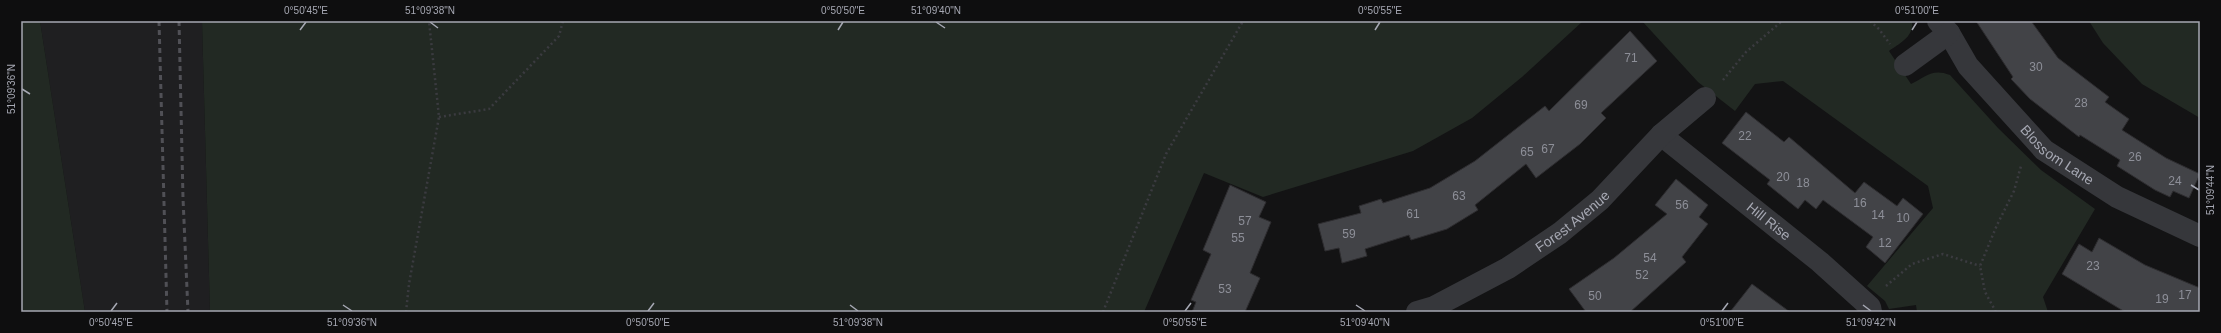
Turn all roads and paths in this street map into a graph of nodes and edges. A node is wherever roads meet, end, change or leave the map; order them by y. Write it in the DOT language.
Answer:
graph roads {
  1 [pos="429,21"];
  2 [pos="564,21"];
  3 [pos="1243,21"];
  4 [pos="1782,21"];
  5 [pos="1943,27"];
  6 [pos="1905,65"];
  7 [pos="1705,98"];
  8 [pos="440,118"];
  9 [pos="1661,135"];
  10 [pos="2030,135"];
  11 [pos="2200,236"];
  12 [pos="1980,266"];
  13 [pos="1868,307"];
  14 [pos="1429,310"];
  15 [pos="406,312"];
  16 [pos="1103,312"];
  17 [pos="1996,312"];
  1 -- 8 [label="path"];
  2 -- 8 [label="path"];
  3 -- 16 [label="path"];
  4 -- 7 [label="path"];
  5 -- 6 [label="street, Blossom Lane"];
  5 -- 10 [label="street, Blossom Lane"];
  7 -- 9 [label="street, Forest Avenue"];
  8 -- 15 [label="path"];
  9 -- 13 [label="street, Hill Rise"];
  9 -- 14 [label="street, Forest Avenue"];
  10 -- 11 [label="street, Blossom Lane"];
  10 -- 12 [label="path"];
  12 -- 13 [label="path"];
  12 -- 17 [label="path"];
}
